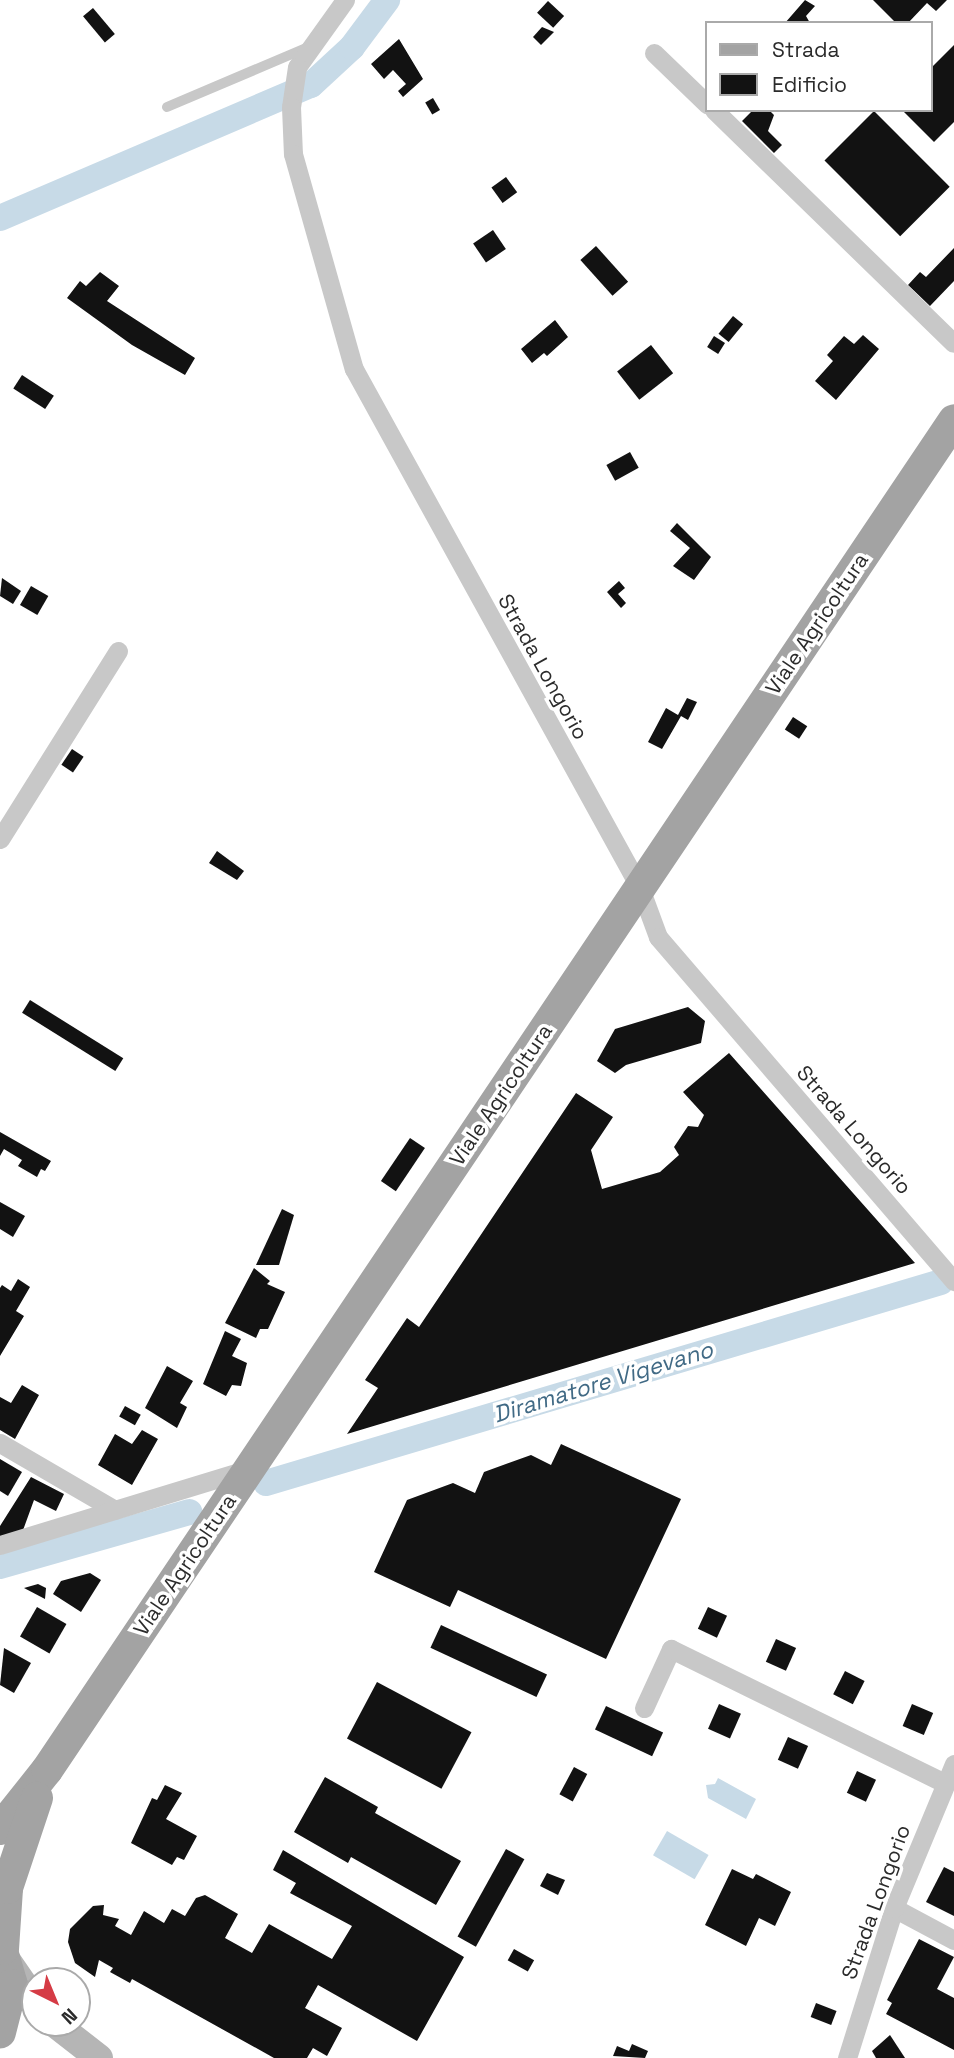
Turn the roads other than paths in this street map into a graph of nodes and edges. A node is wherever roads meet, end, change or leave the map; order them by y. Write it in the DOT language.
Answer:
graph roads {
  1 [pos="345,0"];
  2 [pos="307,48"];
  3 [pos="654,53"];
  4 [pos="706,103"];
  5 [pos="167,107"];
  6 [pos="716,112"];
  7 [pos="954,343"];
  8 [pos="954,420"];
  9 [pos="118,651"];
  10 [pos="0,839"];
  11 [pos="640,888"];
  12 [pos="954,1281"];
  13 [pos="0,1443"];
  14 [pos="247,1472"];
  15 [pos="115,1510"];
  16 [pos="0,1545"];
  17 [pos="644,1708"];
  18 [pos="954,1763"];
  19 [pos="47,1770"];
  20 [pos="946,1784"];
  21 [pos="0,1829"];
  22 [pos="894,1908"];
  23 [pos="954,1940"];
  24 [pos="4,1952"];
  25 [pos="21,1979"];
  26 [pos="0,2032"];
  27 [pos="72,2037"];
  28 [pos="99,2058"];
  29 [pos="847,2058"];
  1 -- 2 [label="street, Strada Longorio"];
  2 -- 5 [label="lane"];
  2 -- 11 [label="street, Strada Longorio"];
  3 -- 4 [label="street"];
  6 -- 7 [label="street"];
  8 -- 11 [label="main road, Viale Agricoltura"];
  9 -- 10 [label="street"];
  11 -- 12 [label="street, Strada Longorio"];
  11 -- 14 [label="main road, Viale Agricoltura"];
  13 -- 15 [label="street"];
  14 -- 15 [label="street"];
  14 -- 19 [label="main road, Viale Agricoltura"];
  15 -- 16 [label="street"];
  17 -- 20 [label="street"];
  18 -- 20 [label="street, Strada Longorio"];
  19 -- 21 [label="main road, Viale Agricoltura"];
  19 -- 24 [label="main road, Viale Agricoltura"];
  20 -- 22 [label="street, Strada Longorio"];
  22 -- 23 [label="street"];
  22 -- 29 [label="street, Strada Longorio"];
  24 -- 25 [label="main road"];
  24 -- 26 [label="main road, Viale Agricoltura"];
  27 -- 28 [label="main road"];
}
